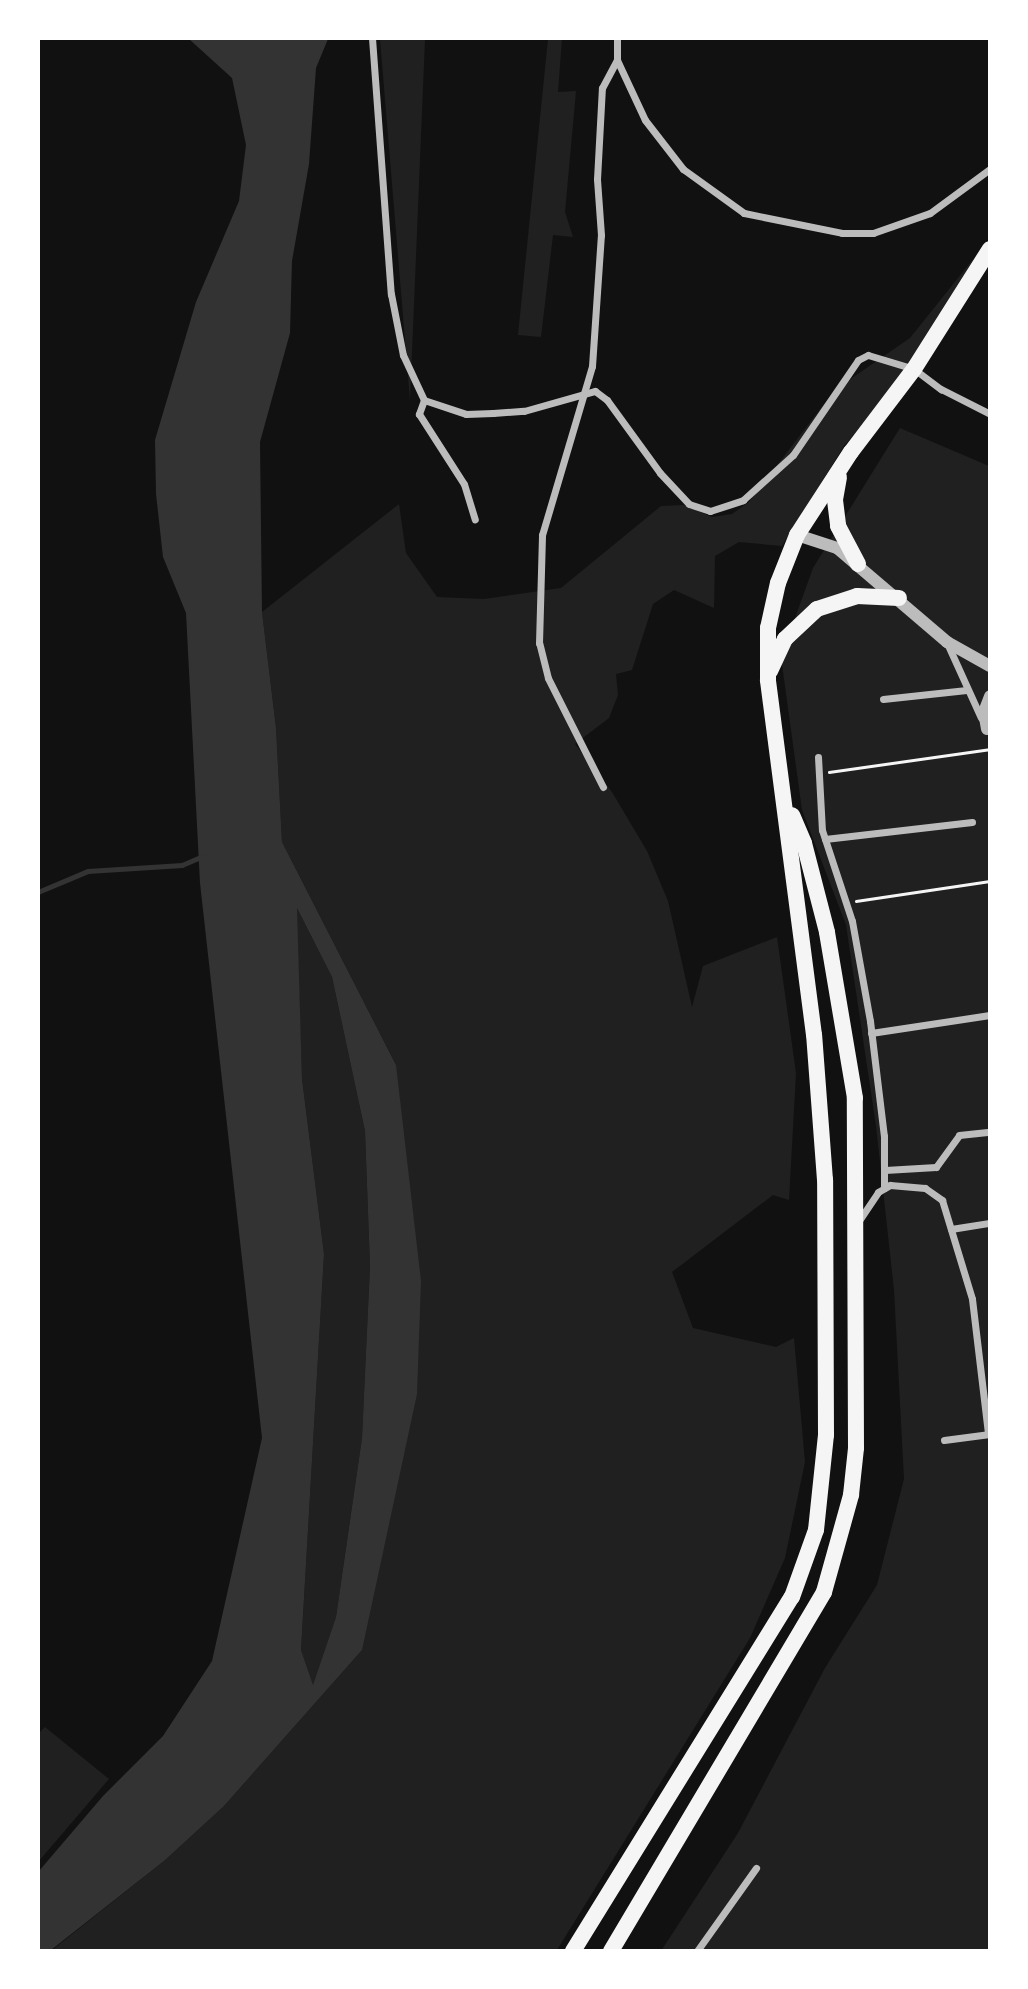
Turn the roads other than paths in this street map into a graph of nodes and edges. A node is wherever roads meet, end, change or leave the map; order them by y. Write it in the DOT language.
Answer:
graph roads {
  1 [pos="372,38"];
  2 [pos="617,38"];
  3 [pos="617,60"];
  4 [pos="989,169"];
  5 [pos="987,256"];
  6 [pos="914,369"];
  7 [pos="582,392"];
  8 [pos="424,400"];
  9 [pos="989,414"];
  10 [pos="851,452"];
  11 [pos="475,519"];
  12 [pos="797,535"];
  13 [pos="858,564"];
  14 [pos="899,598"];
  15 [pos="947,642"];
  16 [pos="989,666"];
  17 [pos="768,680"];
  18 [pos="967,690"];
  19 [pos="989,696"];
  20 [pos="884,699"];
  21 [pos="988,731"];
  22 [pos="818,757"];
  23 [pos="603,787"];
  24 [pos="788,807"];
  25 [pos="972,822"];
  26 [pos="825,839"];
  27 [pos="989,1015"];
  28 [pos="871,1033"];
  29 [pos="989,1132"];
  30 [pos="885,1170"];
  31 [pos="884,1188"];
  32 [pos="858,1223"];
  33 [pos="989,1223"];
  34 [pos="951,1228"];
  35 [pos="989,1434"];
  36 [pos="944,1440"];
  37 [pos="756,1868"];
  38 [pos="573,1951"];
  39 [pos="611,1951"];
  40 [pos="696,1951"];
  1 -- 8 [label="street"];
  2 -- 3 [label="street"];
  3 -- 4 [label="street"];
  3 -- 7 [label="street"];
  5 -- 6 [label="highway"];
  6 -- 7 [label="street"];
  6 -- 9 [label="street"];
  6 -- 10 [label="highway"];
  7 -- 8 [label="street"];
  7 -- 23 [label="street"];
  8 -- 11 [label="street"];
  10 -- 12 [label="highway"];
  10 -- 13 [label="highway"];
  12 -- 13 [label="street"];
  12 -- 17 [label="highway"];
  13 -- 14 [label="street"];
  14 -- 15 [label="street"];
  14 -- 17 [label="highway"];
  15 -- 16 [label="street"];
  15 -- 18 [label="street"];
  17 -- 24 [label="highway"];
  18 -- 20 [label="street"];
  18 -- 21 [label="street"];
  19 -- 21 [label="street"];
  22 -- 26 [label="street"];
  24 -- 32 [label="highway"];
  24 -- 38 [label="highway"];
  25 -- 26 [label="street"];
  26 -- 28 [label="street"];
  27 -- 28 [label="street"];
  28 -- 30 [label="street"];
  29 -- 30 [label="street"];
  30 -- 31 [label="street"];
  31 -- 32 [label="street"];
  31 -- 34 [label="street"];
  32 -- 39 [label="highway"];
  33 -- 34 [label="street"];
  34 -- 35 [label="street"];
  35 -- 36 [label="street"];
  37 -- 40 [label="street"];
}
